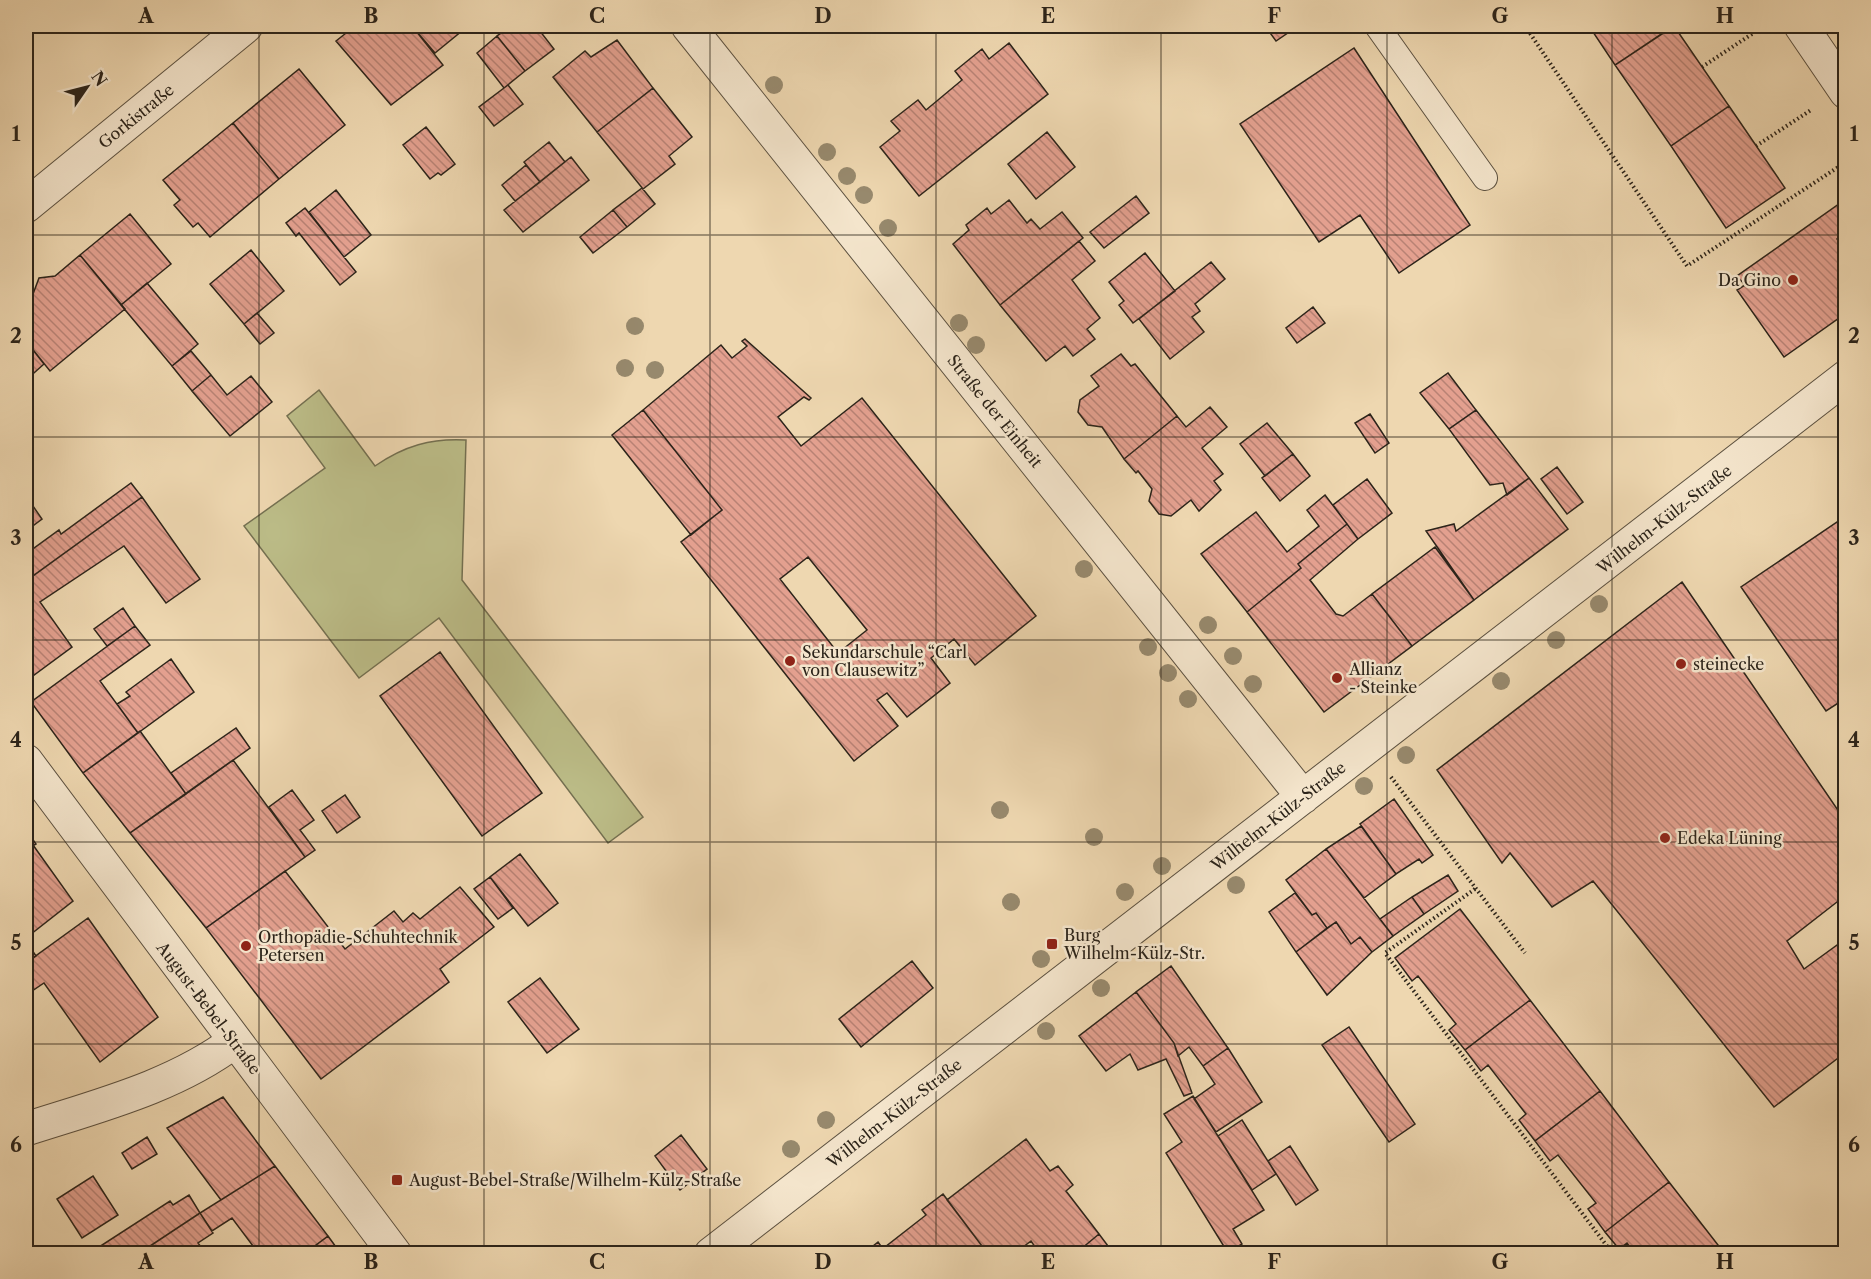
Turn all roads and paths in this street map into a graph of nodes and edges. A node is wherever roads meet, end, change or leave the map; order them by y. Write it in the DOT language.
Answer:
graph roads {
  1 [pos="246,26"];
  2 [pos="688,26"];
  3 [pos="1377,26"];
  4 [pos="1525,26"];
  5 [pos="1801,26"];
  6 [pos="1758,30"];
  7 [pos="1702,67"];
  8 [pos="1845,92"];
  9 [pos="1812,109"];
  10 [pos="1756,146"];
  11 [pos="1845,162"];
  12 [pos="1485,178"];
  13 [pos="26,206"];
  14 [pos="1845,377"];
  15 [pos="1367,747"];
  16 [pos="26,760"];
  17 [pos="1303,796"];
  18 [pos="1475,889"];
  19 [pos="1525,953"];
  20 [pos="234,1041"];
  21 [pos="26,1129"];
  22 [pos="395,1254"];
  23 [pos="711,1254"];
  24 [pos="1613,1254"];
  1 -- 13 [label="street, Gorkistraße"];
  2 -- 17 [label="street, Straße der Einheit"];
  3 -- 12 [label="lane"];
  4 -- 11 [label="path"];
  5 -- 8 [label="street"];
  6 -- 7 [label="path"];
  9 -- 10 [label="path"];
  14 -- 15 [label="street, Wilhelm-Külz-Straße"];
  15 -- 17 [label="street, Wilhelm-Külz-Straße"];
  15 -- 18 [label="path"];
  16 -- 20 [label="street, August-Bebel-Straße"];
  17 -- 23 [label="street, Wilhelm-Külz-Straße"];
  18 -- 19 [label="path"];
  18 -- 24 [label="path"];
  20 -- 21 [label="street"];
  20 -- 22 [label="street, August-Bebel-Straße"];
}
